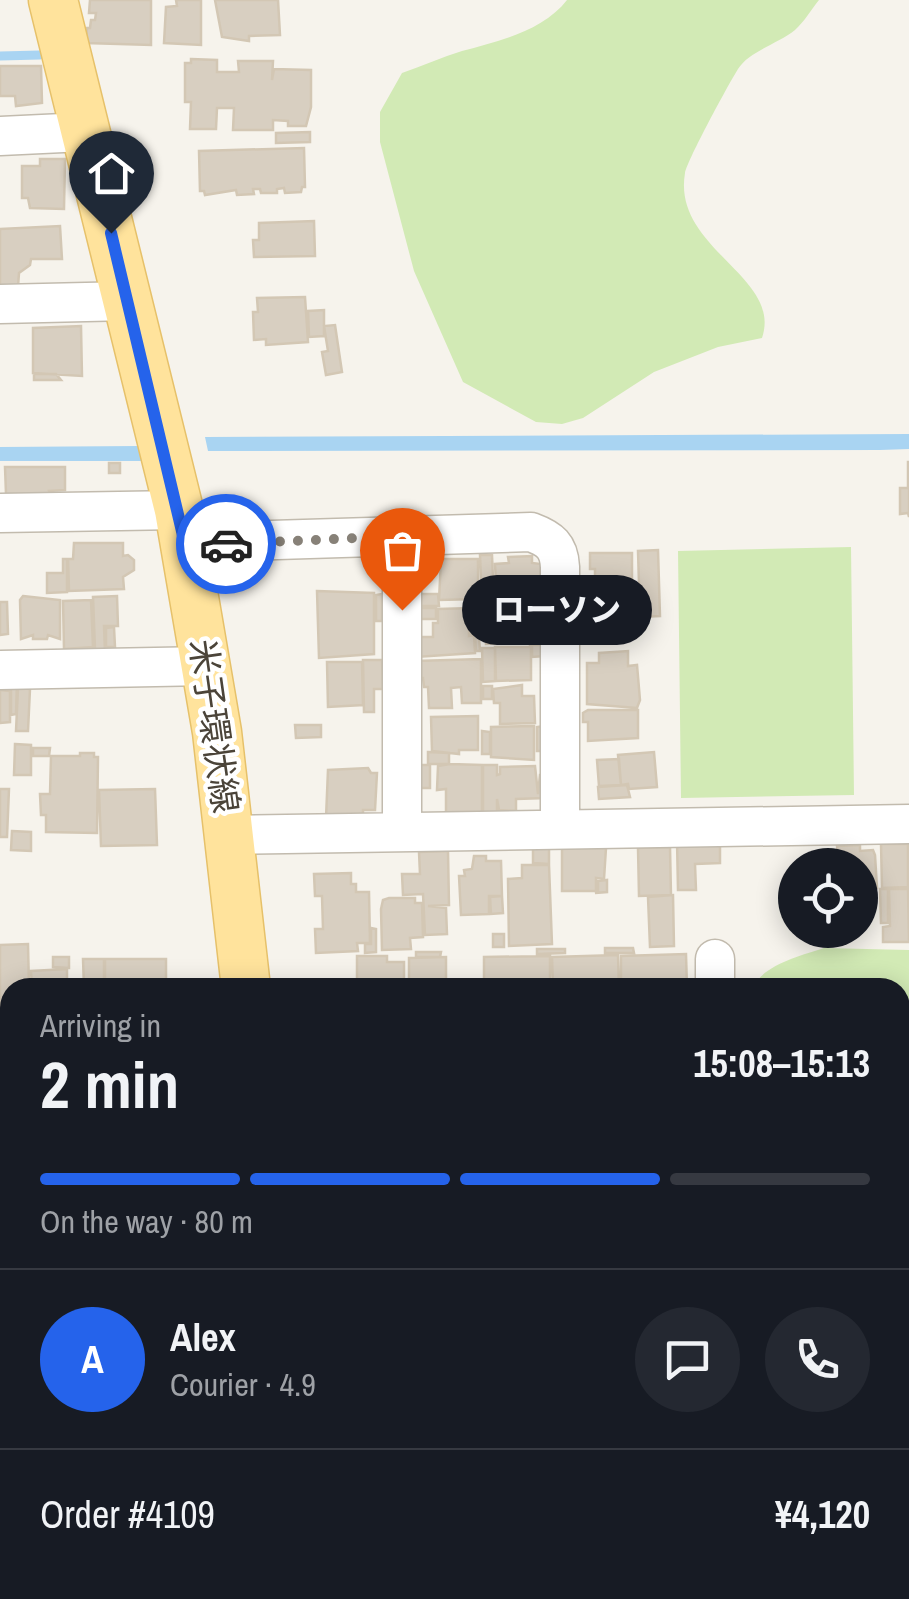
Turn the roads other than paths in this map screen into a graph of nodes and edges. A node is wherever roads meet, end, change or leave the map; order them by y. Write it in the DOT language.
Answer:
graph roads {
  1 [pos="53,0"];
  2 [pos="84,132"];
  3 [pos="0,136"];
  4 [pos="129,301"];
  5 [pos="0,304"];
  6 [pos="0,513"];
  7 [pos="182,529"];
  8 [pos="402,536"];
  9 [pos="207,666"];
  10 [pos="0,670"];
  11 [pos="909,824"];
  12 [pos="560,828"];
  13 [pos="402,830"];
  14 [pos="229,834"];
  15 [pos="245,978"];
  1 -- 2 [label="main road, 米子環状線"];
  2 -- 3 [label="street"];
  2 -- 4 [label="main road, 米子環状線"];
  4 -- 5 [label="street"];
  4 -- 7 [label="main road, 米子環状線"];
  6 -- 7 [label="street"];
  7 -- 8 [label="street"];
  7 -- 9 [label="main road, 米子環状線"];
  8 -- 12 [label="street"];
  8 -- 13 [label="street"];
  9 -- 10 [label="street"];
  9 -- 14 [label="main road, 米子環状線"];
  11 -- 12 [label="street"];
  12 -- 13 [label="street"];
  13 -- 14 [label="street"];
  14 -- 15 [label="main road, 米子環状線"];
}
